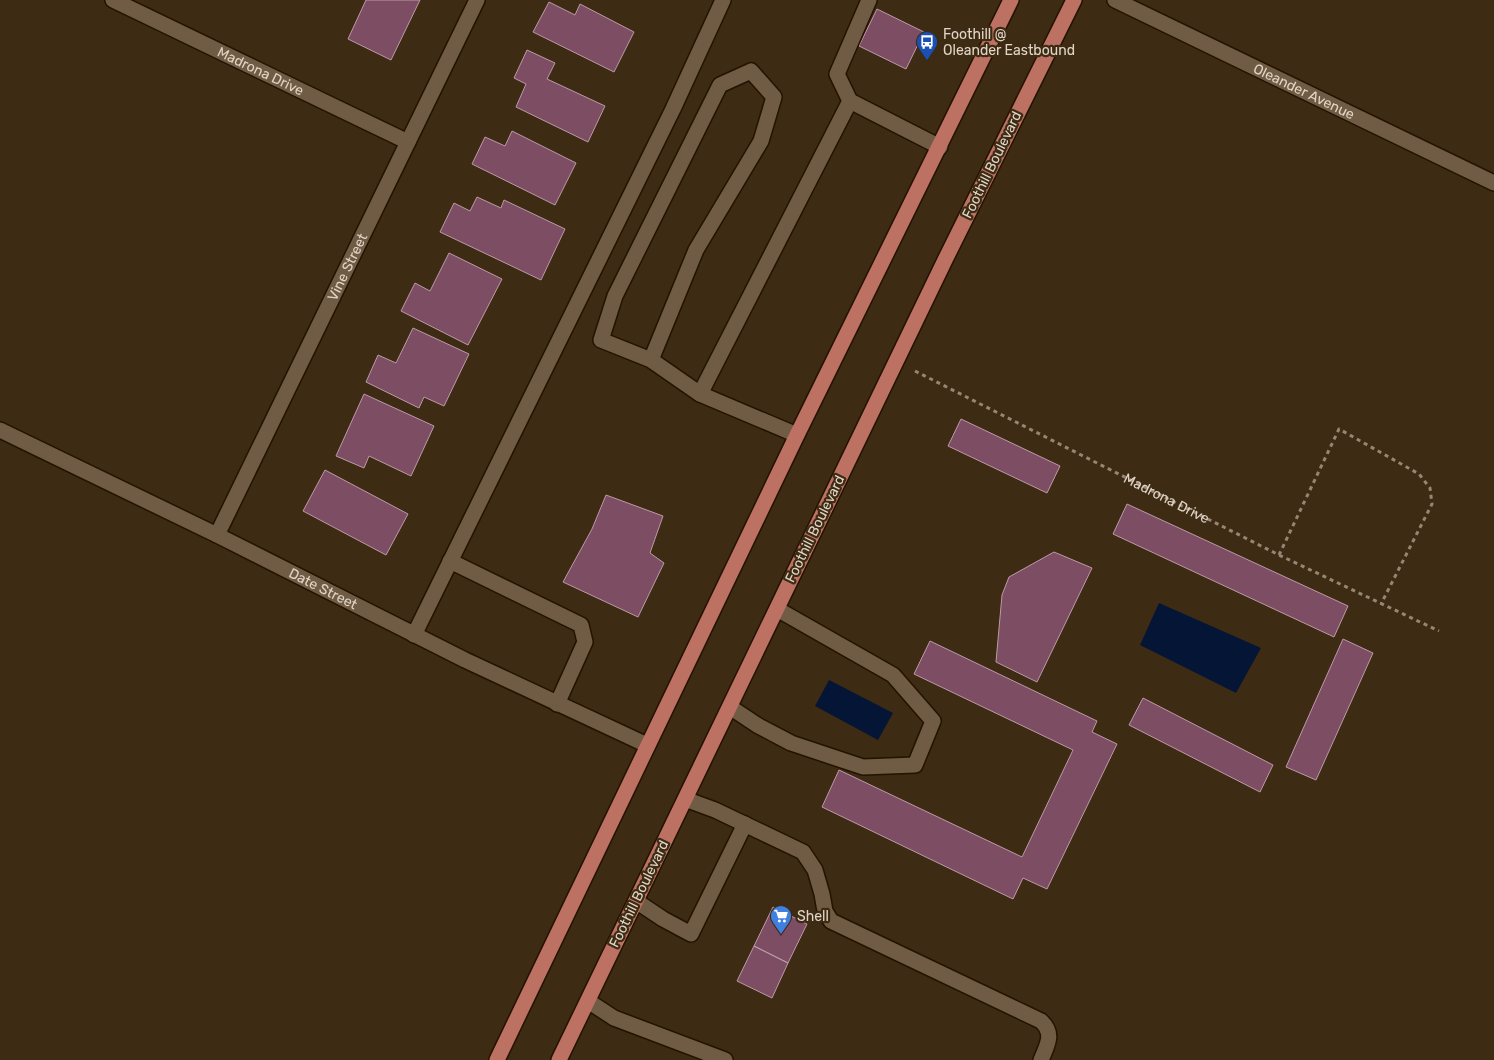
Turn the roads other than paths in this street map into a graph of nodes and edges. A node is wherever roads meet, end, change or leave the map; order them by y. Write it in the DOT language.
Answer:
graph roads {
  1 [pos="113,0"];
  2 [pos="477,0"];
  3 [pos="723,0"];
  4 [pos="870,0"];
  5 [pos="1011,0"];
  6 [pos="1074,0"];
  7 [pos="1115,0"];
  8 [pos="850,100"];
  9 [pos="408,142"];
  10 [pos="940,147"];
  11 [pos="1494,183"];
  12 [pos="651,360"];
  13 [pos="700,394"];
  14 [pos="0,430"];
  15 [pos="797,435"];
  16 [pos="217,535"];
  17 [pos="450,561"];
  18 [pos="777,609"];
  19 [pos="414,635"];
  20 [pos="557,704"];
  21 [pos="730,707"];
  22 [pos="647,745"];
  23 [pos="685,799"];
  24 [pos="745,824"];
  25 [pos="636,901"];
  26 [pos="588,1001"];
  27 [pos="497,1060"];
  28 [pos="559,1060"];
  29 [pos="726,1060"];
  30 [pos="1041,1060"];
  1 -- 9 [label="street, Madrona Drive"];
  2 -- 9 [label="street, Vine Street"];
  3 -- 17 [label="street"];
  4 -- 8 [label="street"];
  5 -- 10 [label="main road"];
  6 -- 18 [label="main road, Foothill Boulevard"];
  7 -- 11 [label="street, Oleander Avenue"];
  8 -- 10 [label="street"];
  8 -- 13 [label="street"];
  9 -- 16 [label="street, Vine Street"];
  10 -- 15 [label="main road"];
  12 -- 12 [label="street"];
  12 -- 13 [label="street"];
  13 -- 15 [label="street"];
  14 -- 16 [label="street, Date Street"];
  15 -- 22 [label="main road"];
  16 -- 19 [label="street, Date Street"];
  17 -- 19 [label="street"];
  17 -- 20 [label="street"];
  18 -- 21 [label="main road, Foothill Boulevard"];
  18 -- 21 [label="street"];
  19 -- 20 [label="street, Date Street"];
  20 -- 22 [label="street, Date Street"];
  21 -- 23 [label="main road, Foothill Boulevard"];
  22 -- 27 [label="main road"];
  23 -- 24 [label="street"];
  23 -- 25 [label="main road, Foothill Boulevard"];
  24 -- 25 [label="street"];
  24 -- 30 [label="street"];
  25 -- 26 [label="main road, Foothill Boulevard"];
  26 -- 28 [label="main road, Foothill Boulevard"];
  26 -- 29 [label="street"];
}
